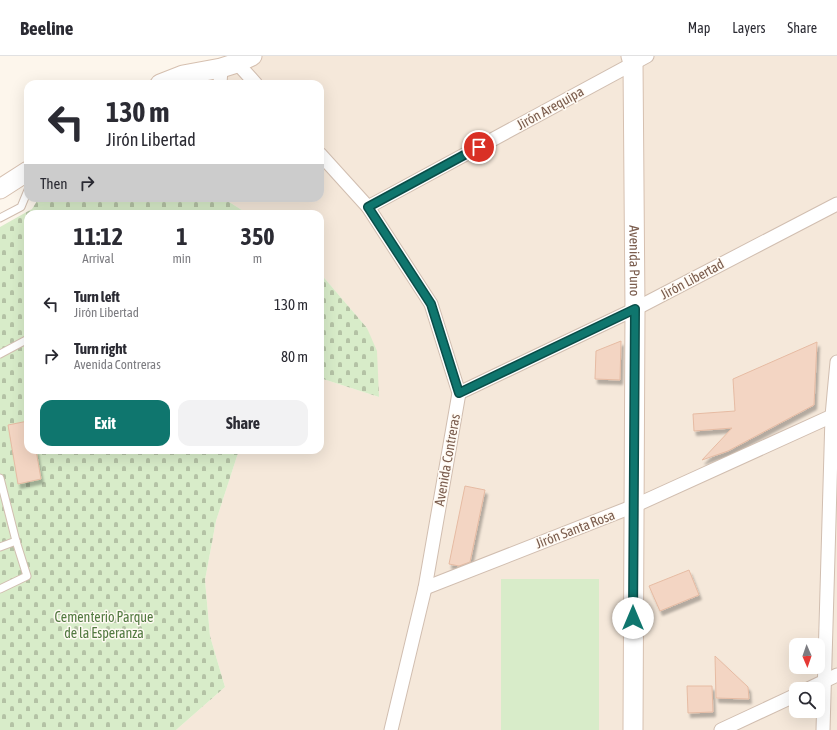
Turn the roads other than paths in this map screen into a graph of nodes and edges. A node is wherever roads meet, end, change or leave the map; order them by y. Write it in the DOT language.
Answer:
graph roads {
  1 [pos="637,58"];
  2 [pos="232,68"];
  3 [pos="170,80"];
  4 [pos="250,80"];
  5 [pos="324,158"];
  6 [pos="24,174"];
  7 [pos="0,189"];
  8 [pos="24,200"];
  9 [pos="837,204"];
  10 [pos="368,207"];
  11 [pos="0,218"];
  12 [pos="635,309"];
  13 [pos="24,341"];
  14 [pos="0,354"];
  15 [pos="837,362"];
  16 [pos="459,393"];
  17 [pos="836,395"];
  18 [pos="832,416"];
  19 [pos="0,478"];
  20 [pos="634,506"];
  21 [pos="16,541"];
  22 [pos="0,547"];
  23 [pos="425,588"];
  24 [pos="0,589"];
  25 [pos="837,675"];
  26 [pos="824,681"];
  27 [pos="789,698"];
  28 [pos="391,730"];
  29 [pos="633,730"];
  30 [pos="721,730"];
  31 [pos="823,730"];
  1 -- 10 [label="street, Jirón Arequipa"];
  1 -- 12 [label="street, Avenida Puno"];
  2 -- 3 [label="street"];
  2 -- 4 [label="street"];
  5 -- 10 [label="street, Avenida Contreras"];
  6 -- 7 [label="street"];
  8 -- 11 [label="lane"];
  9 -- 12 [label="street, Jirón Libertad"];
  10 -- 16 [label="street, Avenida Contreras"];
  12 -- 16 [label="street, Jirón Libertad"];
  12 -- 20 [label="street, Avenida Puno"];
  13 -- 14 [label="lane"];
  15 -- 17 [label="street"];
  16 -- 23 [label="street, Avenida Contreras"];
  17 -- 18 [label="street"];
  18 -- 20 [label="street, Jirón Santa Rosa"];
  18 -- 26 [label="street"];
  19 -- 21 [label="lane"];
  20 -- 23 [label="street, Jirón Santa Rosa"];
  20 -- 29 [label="street, Avenida Puno"];
  21 -- 22 [label="lane"];
  21 -- 24 [label="lane"];
  23 -- 28 [label="street, Avenida Contreras"];
  25 -- 26 [label="street"];
  26 -- 31 [label="street"];
  27 -- 30 [label="street"];
}
